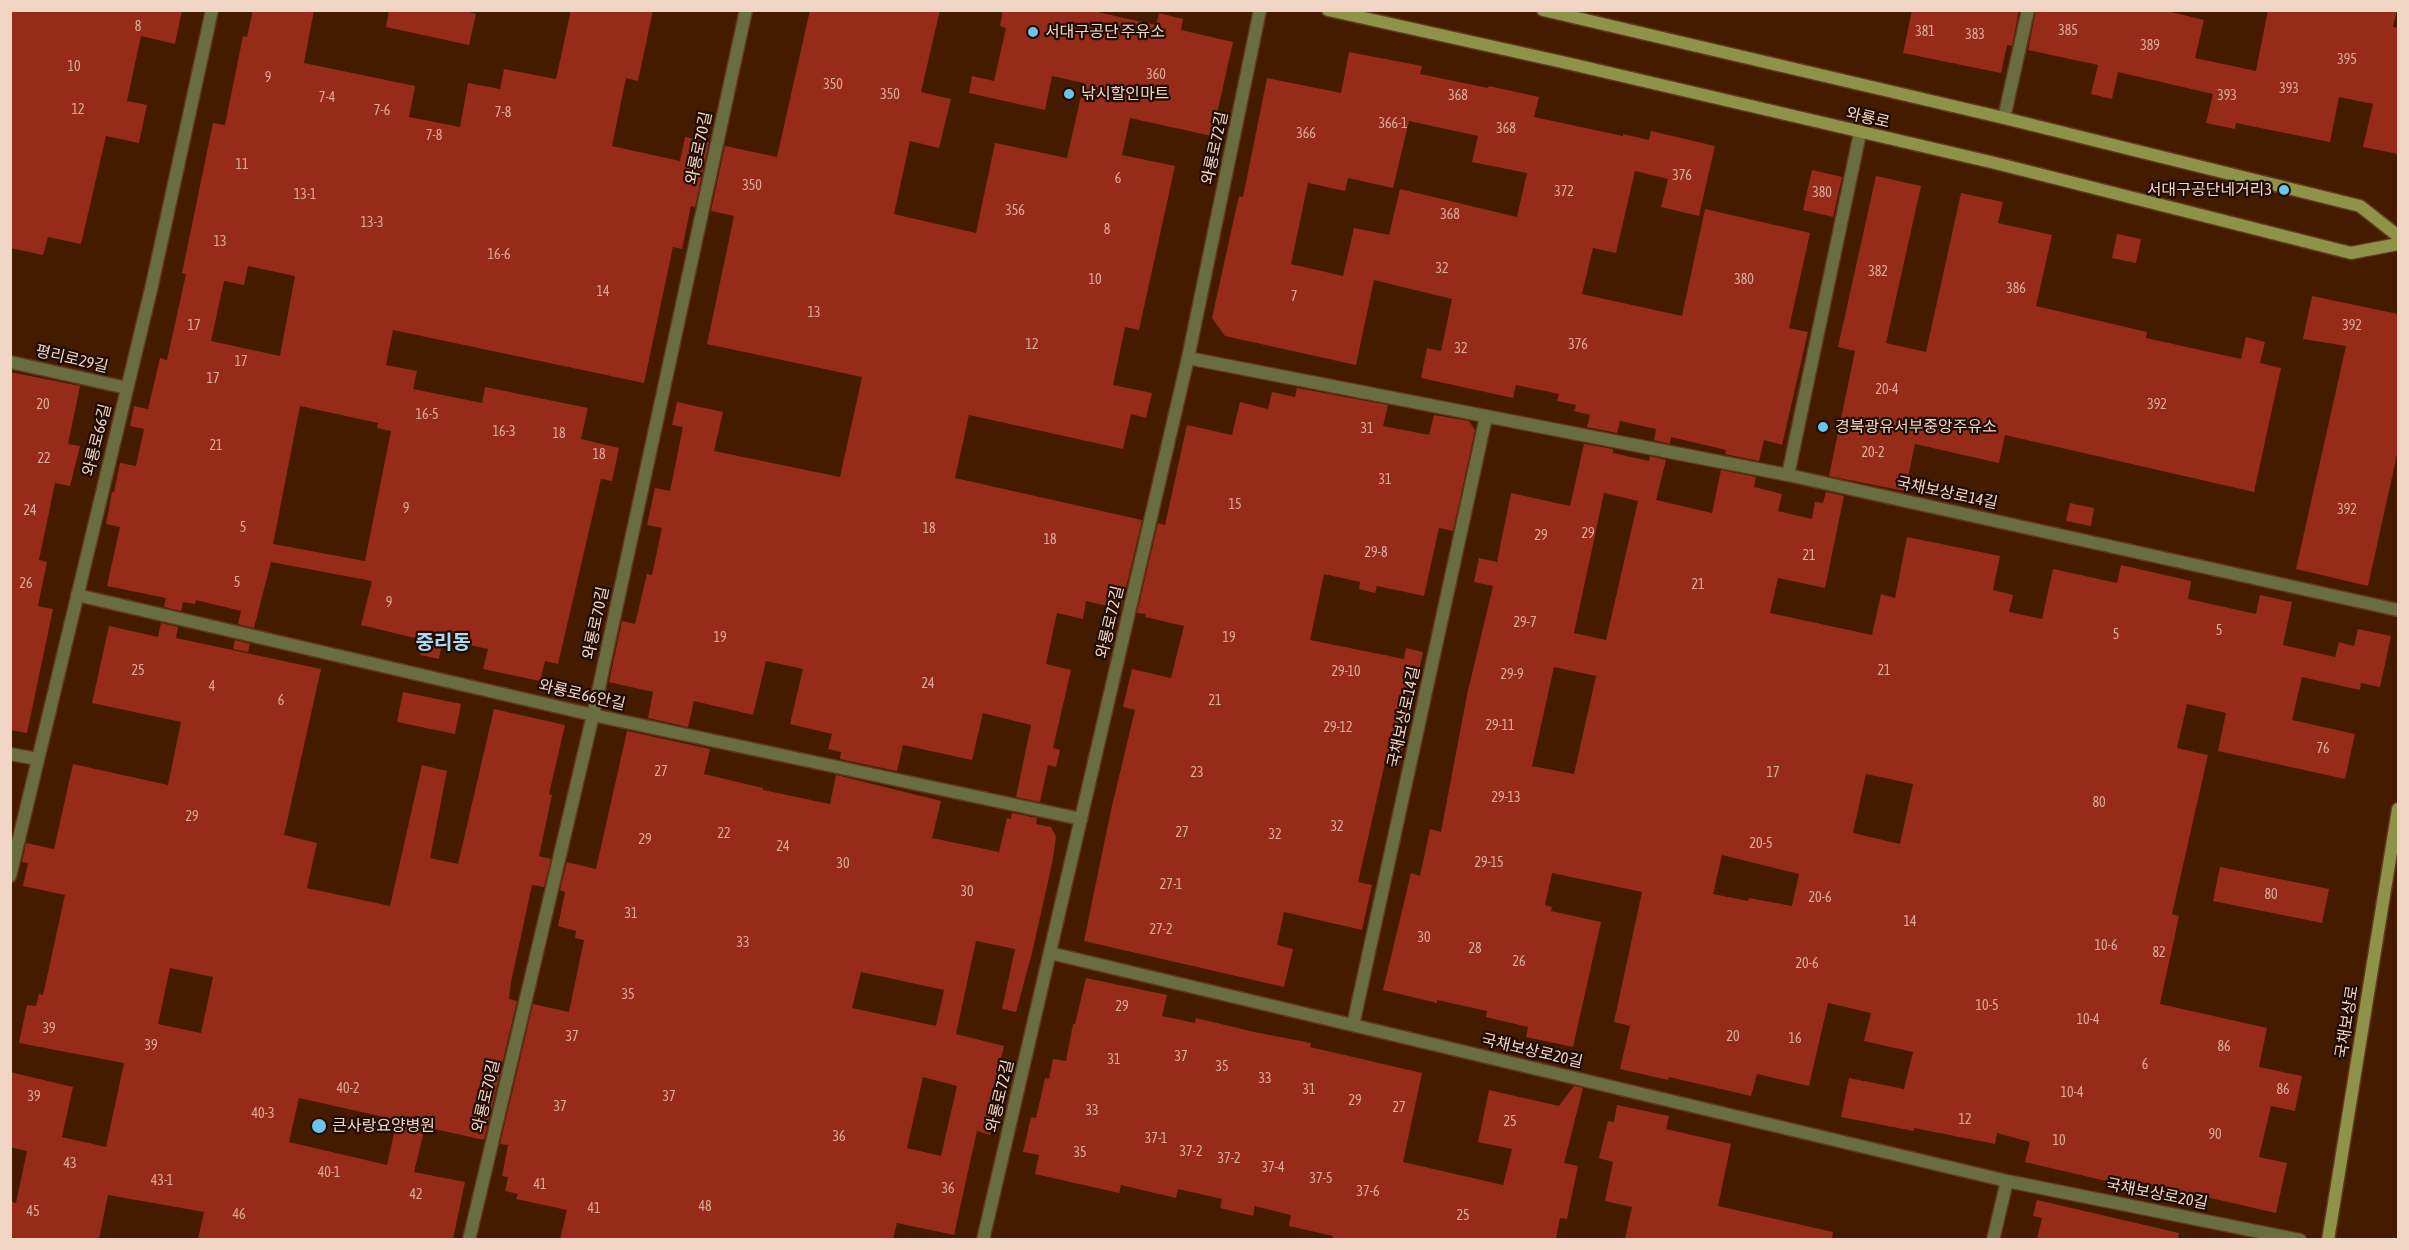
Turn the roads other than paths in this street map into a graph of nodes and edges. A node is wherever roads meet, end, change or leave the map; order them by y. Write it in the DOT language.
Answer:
graph roads {
  1 [pos="212,10"];
  2 [pos="746,10"];
  3 [pos="1260,10"];
  4 [pos="1328,10"];
  5 [pos="1543,10"];
  6 [pos="2028,10"];
  7 [pos="1582,15"];
  8 [pos="2004,118"];
  9 [pos="1860,133"];
  10 [pos="2398,236"];
  11 [pos="2398,243"];
  12 [pos="1188,358"];
  13 [pos="10,362"];
  14 [pos="127,388"];
  15 [pos="1486,417"];
  16 [pos="1788,475"];
  17 [pos="76,595"];
  18 [pos="2398,610"];
  19 [pos="593,715"];
  20 [pos="10,754"];
  21 [pos="37,759"];
  22 [pos="2398,809"];
  23 [pos="1081,819"];
  24 [pos="10,876"];
  25 [pos="1050,953"];
  26 [pos="1353,1025"];
  27 [pos="2007,1181"];
  28 [pos="469,1239"];
  29 [pos="983,1239"];
  30 [pos="1994,1239"];
  31 [pos="2300,1239"];
  32 [pos="2328,1239"];
  1 -- 14 [label="street, 와룡로66길"];
  2 -- 19 [label="street, 와룡로70길"];
  3 -- 12 [label="street, 와룡로72길"];
  4 -- 9 [label="main road, 와룡로"];
  5 -- 7 [label="main road, 와룡로"];
  6 -- 8 [label="street"];
  7 -- 8 [label="main road, 와룡로"];
  8 -- 10 [label="main road, 와룡로"];
  9 -- 11 [label="main road, 와룡로"];
  9 -- 16 [label="street"];
  12 -- 15 [label="street, 국채보상로14길"];
  12 -- 23 [label="street, 와룡로72길"];
  13 -- 14 [label="street, 평리로29길"];
  14 -- 17 [label="street, 와룡로66길"];
  15 -- 16 [label="street, 국채보상로14길"];
  15 -- 26 [label="street, 국채보상로14길"];
  16 -- 18 [label="street, 국채보상로14길"];
  17 -- 19 [label="street, 와룡로66안길"];
  17 -- 21 [label="street, 와룡로66길"];
  19 -- 23 [label="street, 와룡로66안길"];
  19 -- 28 [label="street, 와룡로70길"];
  20 -- 21 [label="street"];
  21 -- 24 [label="street, 와룡로66길"];
  22 -- 32 [label="main road, 국채보상로"];
  23 -- 25 [label="street, 와룡로72길"];
  25 -- 26 [label="street, 국채보상로20길"];
  25 -- 29 [label="street, 와룡로72길"];
  26 -- 27 [label="street, 국채보상로20길"];
  27 -- 30 [label="street"];
  27 -- 31 [label="street, 국채보상로20길"];
}
